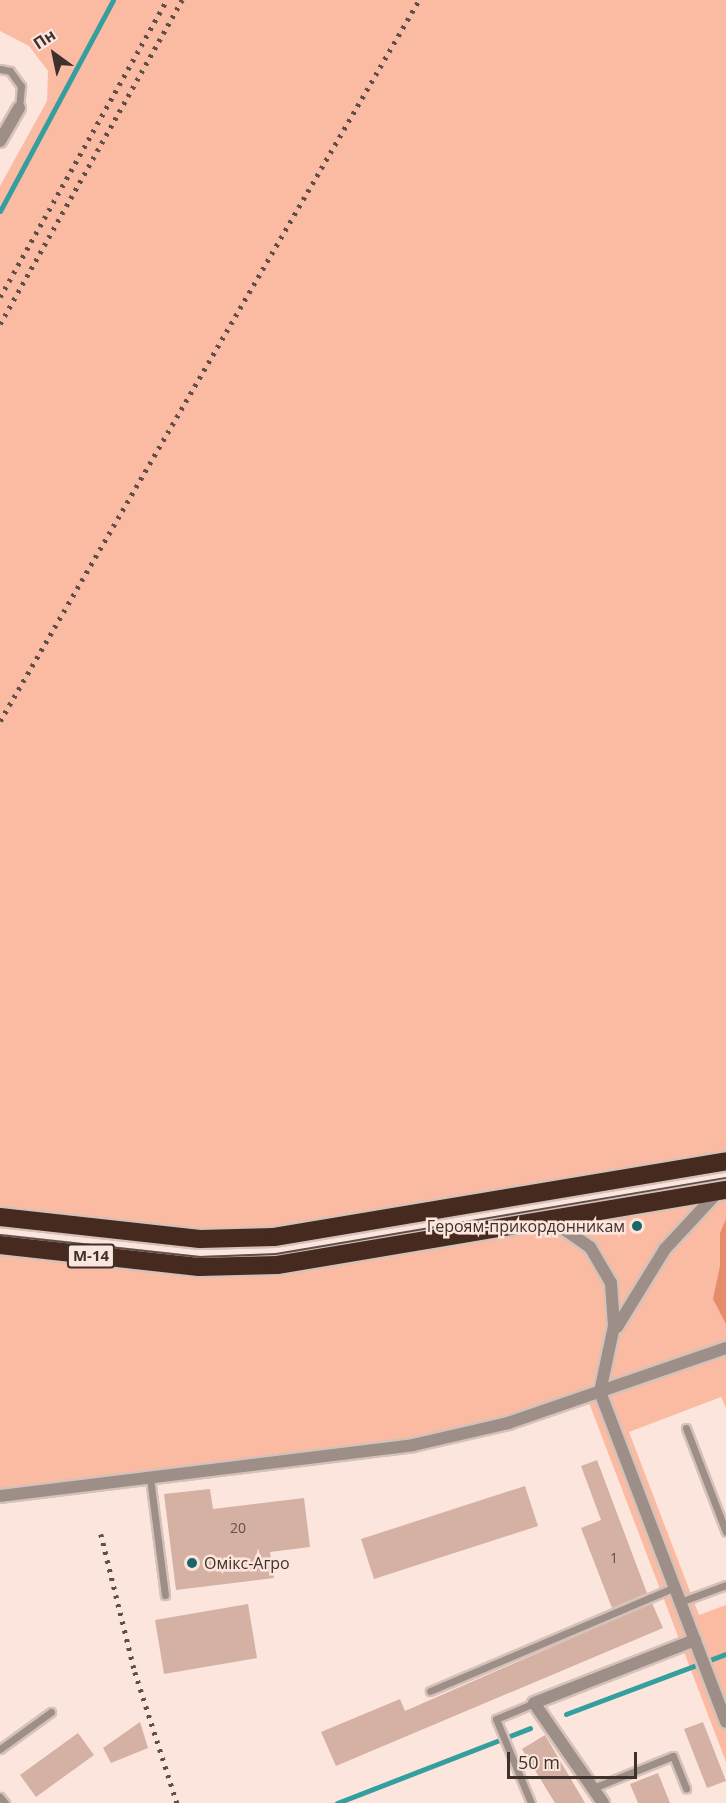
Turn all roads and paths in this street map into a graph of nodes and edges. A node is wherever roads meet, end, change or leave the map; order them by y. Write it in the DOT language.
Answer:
graph roads {
  1 [pos="0,69"];
  2 [pos="19,108"];
  3 [pos="0,141"];
  4 [pos="726,1161"];
  5 [pos="722,1190"];
  6 [pos="0,1217"];
  7 [pos="541,1221"];
  8 [pos="0,1245"];
  9 [pos="611,1339"];
  10 [pos="726,1348"];
  11 [pos="600,1392"];
  12 [pos="686,1428"];
  13 [pos="150,1478"];
  14 [pos="0,1496"];
  15 [pos="726,1532"];
  16 [pos="726,1585"];
  17 [pos="675,1587"];
  18 [pos="165,1595"];
  19 [pos="680,1602"];
  20 [pos="696,1644"];
  21 [pos="430,1691"];
  22 [pos="534,1703"];
  23 [pos="51,1712"];
  24 [pos="726,1722"];
  25 [pos="0,1749"];
  26 [pos="593,1788"];
  27 [pos="686,1788"];
  28 [pos="0,1797"];
  29 [pos="4,1803"];
  30 [pos="531,1803"];
  31 [pos="603,1803"];
  1 -- 2 [label="lane"];
  2 -- 3 [label="street"];
  4 -- 6 [label="highway, М-14"];
  5 -- 7 [label="highway, М-14"];
  5 -- 9 [label="street"];
  7 -- 8 [label="highway, М-14"];
  7 -- 9 [label="street"];
  9 -- 11 [label="street"];
  10 -- 11 [label="street"];
  11 -- 13 [label="street"];
  11 -- 17 [label="street"];
  12 -- 15 [label="lane"];
  13 -- 14 [label="street"];
  13 -- 18 [label="lane"];
  16 -- 19 [label="lane"];
  17 -- 19 [label="street"];
  17 -- 21 [label="lane"];
  19 -- 20 [label="street"];
  20 -- 22 [label="street"];
  20 -- 24 [label="street"];
  22 -- 26 [label="street"];
  22 -- 30 [label="lane"];
  23 -- 25 [label="lane"];
  26 -- 27 [label="lane"];
  26 -- 31 [label="street"];
  28 -- 29 [label="lane"];
}
